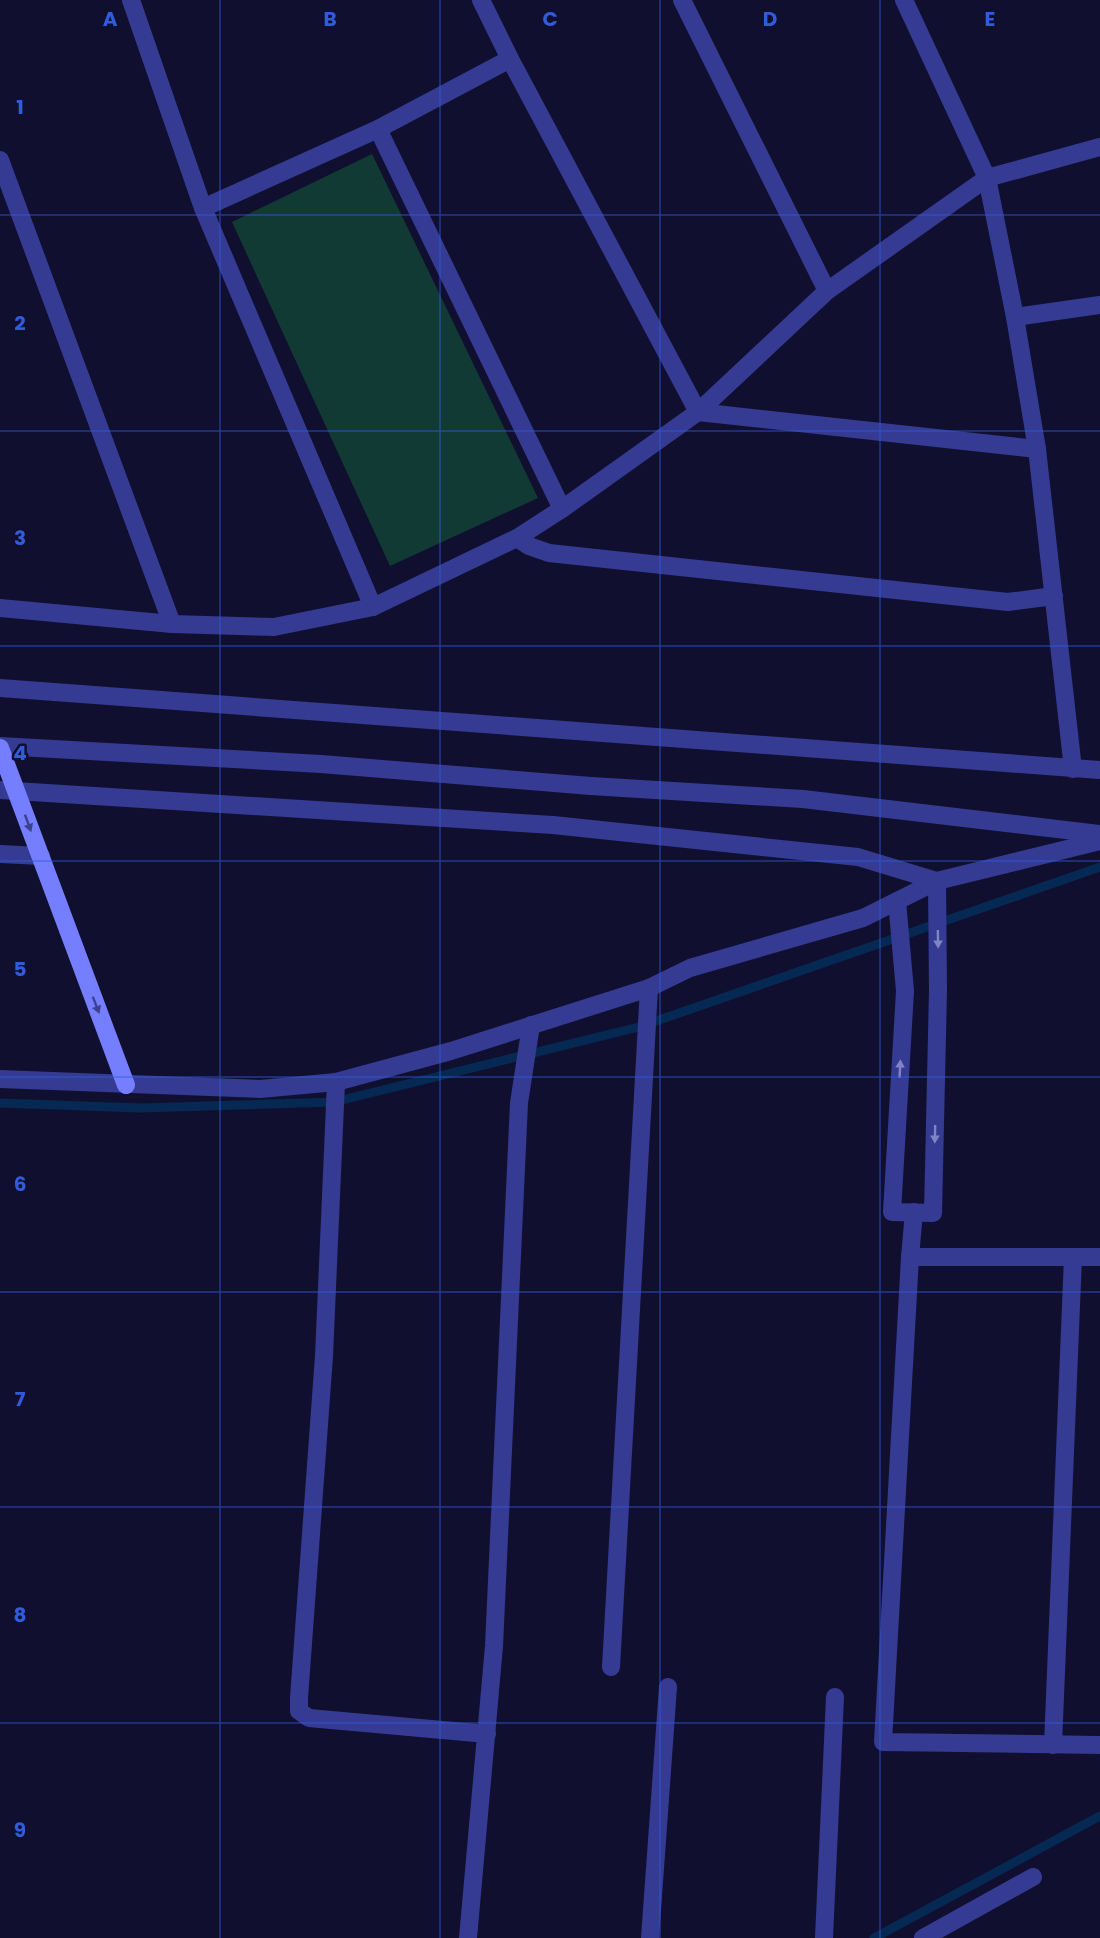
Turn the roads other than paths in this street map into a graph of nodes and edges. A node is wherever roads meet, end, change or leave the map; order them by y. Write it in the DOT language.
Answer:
graph roads {
  1 [pos="131,0"];
  2 [pos="481,0"];
  3 [pos="682,0"];
  4 [pos="904,0"];
  5 [pos="510,59"];
  6 [pos="378,129"];
  7 [pos="1100,147"];
  8 [pos="0,160"];
  9 [pos="987,178"];
  10 [pos="203,208"];
  11 [pos="827,291"];
  12 [pos="1100,305"];
  13 [pos="1015,317"];
  14 [pos="698,412"];
  15 [pos="1037,449"];
  16 [pos="562,509"];
  17 [pos="517,538"];
  18 [pos="1054,596"];
  19 [pos="373,607"];
  20 [pos="0,608"];
  21 [pos="172,624"];
  22 [pos="0,688"];
  23 [pos="0,747"];
  24 [pos="1073,769"];
  25 [pos="1100,770"];
  26 [pos="8,791"];
  27 [pos="1100,834"];
  28 [pos="1100,841"];
  29 [pos="0,854"];
  30 [pos="40,856"];
  31 [pos="937,881"];
  32 [pos="897,901"];
  33 [pos="649,988"];
  34 [pos="531,1025"];
  35 [pos="0,1079"];
  36 [pos="336,1082"];
  37 [pos="126,1085"];
  38 [pos="914,1212"];
  39 [pos="910,1257"];
  40 [pos="1073,1257"];
  41 [pos="1100,1257"];
  42 [pos="611,1667"];
  43 [pos="668,1686"];
  44 [pos="835,1697"];
  45 [pos="486,1734"];
  46 [pos="1053,1744"];
  47 [pos="1100,1745"];
  48 [pos="1033,1877"];
  49 [pos="468,1938"];
  50 [pos="650,1938"];
  51 [pos="824,1938"];
  52 [pos="924,1938"];
  1 -- 10 [label="street"];
  2 -- 5 [label="street"];
  3 -- 11 [label="street"];
  4 -- 9 [label="street"];
  5 -- 6 [label="street"];
  5 -- 14 [label="street"];
  6 -- 10 [label="street"];
  6 -- 16 [label="street"];
  7 -- 9 [label="street"];
  8 -- 21 [label="street"];
  9 -- 11 [label="street"];
  9 -- 13 [label="street"];
  10 -- 19 [label="street"];
  11 -- 14 [label="street"];
  12 -- 13 [label="street"];
  13 -- 15 [label="street"];
  14 -- 15 [label="street"];
  14 -- 16 [label="street"];
  15 -- 18 [label="street"];
  16 -- 17 [label="street"];
  17 -- 18 [label="street"];
  17 -- 19 [label="street"];
  18 -- 24 [label="street"];
  19 -- 21 [label="street"];
  20 -- 21 [label="street"];
  22 -- 24 [label="street"];
  23 -- 26 [label="street"];
  23 -- 27 [label="street"];
  24 -- 25 [label="street"];
  26 -- 30 [label="street, one-way"];
  26 -- 31 [label="street"];
  28 -- 31 [label="street"];
  29 -- 30 [label="street"];
  30 -- 37 [label="street, one-way"];
  31 -- 32 [label="street"];
  31 -- 38 [label="street, one-way"];
  32 -- 33 [label="street"];
  38 -- 32 [label="street, one-way"];
  33 -- 34 [label="street"];
  33 -- 42 [label="street"];
  34 -- 36 [label="street"];
  34 -- 45 [label="street"];
  35 -- 37 [label="street"];
  36 -- 37 [label="street"];
  36 -- 45 [label="street"];
  38 -- 39 [label="street"];
  39 -- 40 [label="street"];
  39 -- 46 [label="street"];
  40 -- 41 [label="street"];
  40 -- 46 [label="street"];
  43 -- 50 [label="street"];
  44 -- 51 [label="street"];
  45 -- 49 [label="street"];
  46 -- 47 [label="street"];
  48 -- 52 [label="street"];
}
